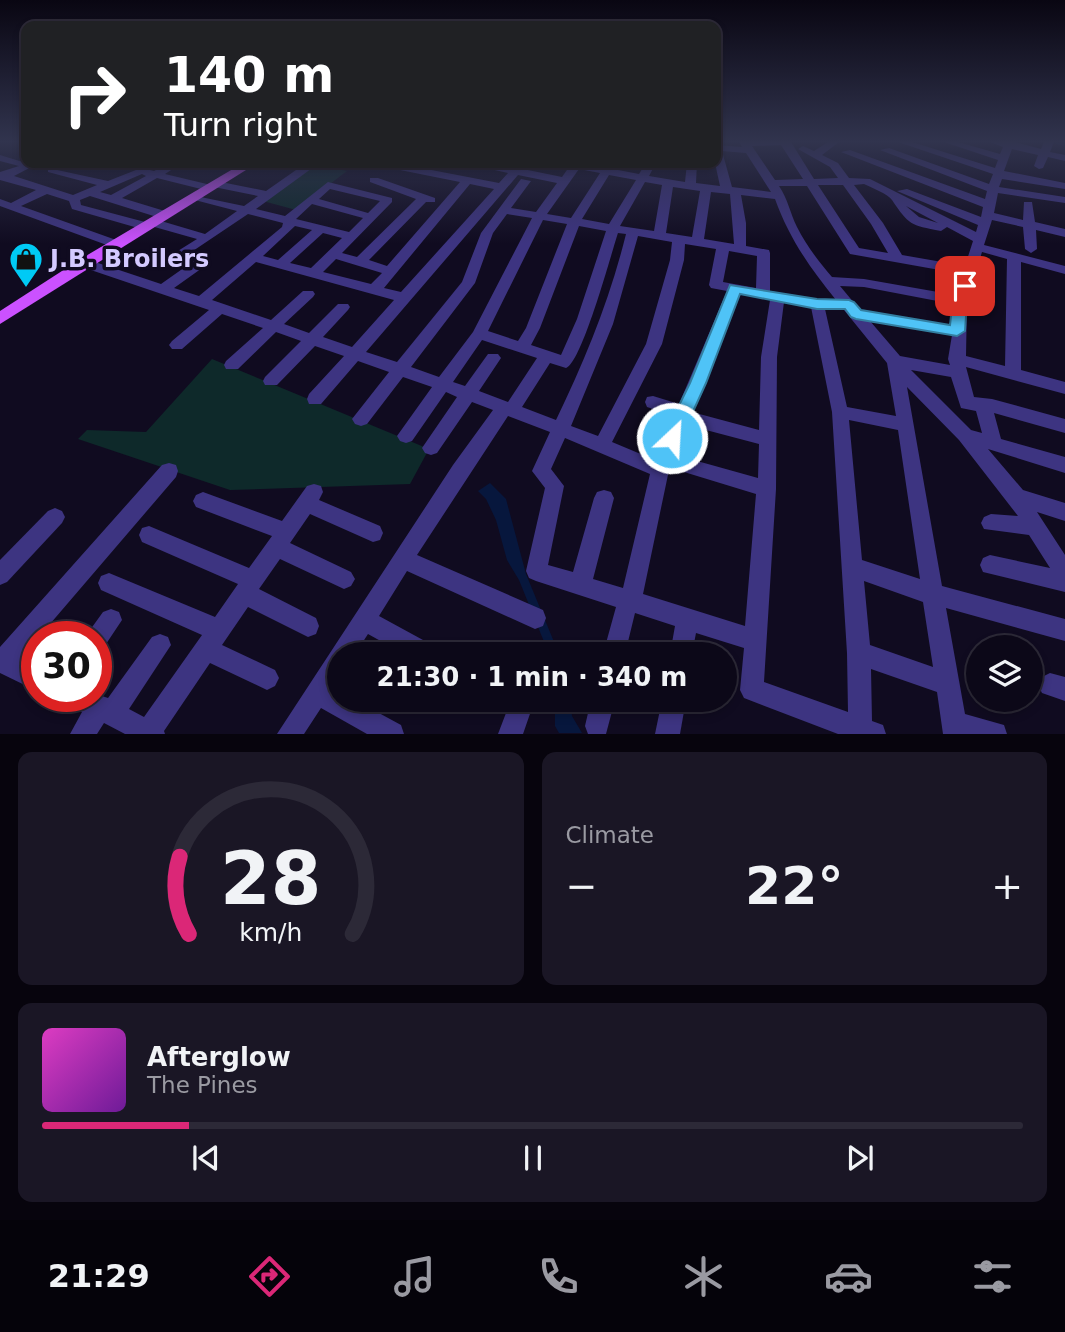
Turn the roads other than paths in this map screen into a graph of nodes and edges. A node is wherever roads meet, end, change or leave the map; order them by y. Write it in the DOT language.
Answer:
graph roads {
  1 [pos="2,176"];
  2 [pos="41,176"];
  3 [pos="77,176"];
  4 [pos="78,176"];
  5 [pos="120,176"];
  6 [pos="150,176"];
  7 [pos="165,176"];
  8 [pos="229,176"];
  9 [pos="295,176"];
  10 [pos="439,176"];
  11 [pos="447,176"];
  12 [pos="514,176"];
  13 [pos="519,176"];
  14 [pos="543,176"];
  15 [pos="565,176"];
  16 [pos="603,176"];
  17 [pos="637,176"];
  18 [pos="691,176"];
  19 [pos="726,176"];
  20 [pos="767,176"];
  21 [pos="807,176"];
  22 [pos="842,176"];
  23 [pos="904,176"];
  24 [pos="911,176"];
  25 [pos="986,176"];
  26 [pos="990,176"];
  27 [pos="642,178"];
  28 [pos="997,179"];
  29 [pos="374,180"];
  30 [pos="468,180"];
  31 [pos="562,181"];
  32 [pos="810,181"];
  33 [pos="846,181"];
  34 [pos="668,183"];
  35 [pos="28,184"];
  36 [pos="108,184"];
  37 [pos="1059,185"];
  38 [pos="212,186"];
  39 [pos="690,186"];
  40 [pos="500,187"];
  41 [pos="706,188"];
  42 [pos="402,189"];
  43 [pos="47,190"];
  44 [pos="776,190"];
  45 [pos="731,191"];
  46 [pos="89,192"];
  47 [pos="892,192"];
  48 [pos="269,195"];
  49 [pos="422,196"];
  50 [pos="195,197"];
  51 [pos="74,199"];
  52 [pos="112,199"];
  53 [pos="311,200"];
  54 [pos="388,200"];
  55 [pos="1065,200"];
  56 [pos="1028,204"];
  57 [pos="9,206"];
  58 [pos="447,206"];
  59 [pos="246,209"];
  60 [pos="503,210"];
  61 [pos="988,214"];
  62 [pos="0,216"];
  63 [pos="371,216"];
  64 [pos="539,216"];
  65 [pos="288,219"];
  66 [pos="153,221"];
  67 [pos="574,222"];
  68 [pos="1030,225"];
  69 [pos="321,228"];
  70 [pos="613,228"];
  71 [pos="634,231"];
  72 [pos="1065,233"];
  73 [pos="350,236"];
  74 [pos="659,236"];
  75 [pos="207,238"];
  76 [pos="679,239"];
  77 [pos="697,242"];
  78 [pos="978,243"];
  79 [pos="115,244"];
  80 [pos="723,246"];
  81 [pos="740,249"];
  82 [pos="1031,249"];
  83 [pos="332,254"];
  84 [pos="178,257"];
  85 [pos="253,257"];
  86 [pos="1014,258"];
  87 [pos="898,259"];
  88 [pos="360,262"];
  89 [pos="84,263"];
  90 [pos="200,263"];
  91 [pos="281,264"];
  92 [pos="1065,270"];
  93 [pos="390,271"];
  94 [pos="970,271"];
  95 [pos="314,273"];
  96 [pos="828,281"];
  97 [pos="735,288"];
  98 [pos="163,289"];
  99 [pos="375,289"];
  100 [pos="308,294"];
  101 [pos="771,294"];
  102 [pos="405,298"];
  103 [pos="960,301"];
  104 [pos="201,302"];
  105 [pos="817,304"];
  106 [pos="343,307"];
  107 [pos="220,308"];
  108 [pos="853,309"];
  109 [pos="0,319"];
  110 [pos="274,326"];
  111 [pos="957,331"];
  112 [pos="479,334"];
  113 [pos="310,338"];
  114 [pos="177,345"];
  115 [pos="522,348"];
  116 [pos="354,353"];
  117 [pos="546,356"];
  118 [pos="493,358"];
  119 [pos="895,361"];
  120 [pos="232,365"];
  121 [pos="957,366"];
  122 [pos="401,368"];
  123 [pos="1013,374"];
  124 [pos="271,381"];
  125 [pos="443,382"];
  126 [pos="1065,388"];
  127 [pos="469,393"];
  128 [pos="315,399"];
  129 [pos="653,402"];
  130 [pos="983,405"];
  131 [pos="508,408"];
  132 [pos="840,412"];
  133 [pos="683,415"];
  134 [pos="361,419"];
  135 [pos="906,425"];
  136 [pos="1065,426"];
  137 [pos="561,427"];
  138 [pos="965,435"];
  139 [pos="406,436"];
  140 [pos="768,439"];
  141 [pos="994,444"];
  142 [pos="602,445"];
  143 [pos="431,448"];
  144 [pos="1065,465"];
  145 [pos="690,467"];
  146 [pos="660,470"];
  147 [pos="169,471"];
  148 [pos="766,489"];
  149 [pos="1017,497"];
  150 [pos="604,498"];
  151 [pos="203,501"];
  152 [pos="1065,513"];
  153 [pos="55,517"];
  154 [pos="991,523"];
  155 [pos="1035,526"];
  156 [pos="373,533"];
  157 [pos="149,535"];
  158 [pos="281,540"];
  159 [pos="1057,551"];
  160 [pos="404,559"];
  161 [pos="990,565"];
  162 [pos="852,567"];
  163 [pos="1065,574"];
  164 [pos="0,575"];
  165 [pos="344,579"];
  166 [pos="1065,582"];
  167 [pos="109,583"];
  168 [pos="580,586"];
  169 [pos="248,587"];
  170 [pos="933,594"];
  171 [pos="629,601"];
  172 [pos="535,618"];
  173 [pos="687,619"];
  174 [pos="365,620"];
  175 [pos="308,626"];
  176 [pos="1065,630"];
  177 [pos="212,639"];
  178 [pos="756,641"];
  179 [pos="350,642"];
  180 [pos="404,642"];
  181 [pos="617,642"];
  182 [pos="683,642"];
  183 [pos="160,645"];
  184 [pos="859,653"];
  185 [pos="1,662"];
  186 [pos="21,671"];
  187 [pos="327,677"];
  188 [pos="267,678"];
  189 [pos="948,684"];
  190 [pos="317,692"];
  191 [pos="112,703"];
  192 [pos="104,712"];
  193 [pos="107,712"];
  194 [pos="518,712"];
  195 [pos="600,712"];
  196 [pos="671,712"];
  197 [pos="597,726"];
  198 [pos="955,729"];
  199 [pos="867,731"];
  200 [pos="152,732"];
  201 [pos="82,733"];
  202 [pos="289,733"];
  203 [pos="392,733"];
  204 [pos="510,733"];
  205 [pos="667,733"];
  206 [pos="995,733"];
  1 -- 35 [label="street"];
  2 -- 35 [label="street"];
  3 -- 43 [label="street"];
  4 -- 36 [label="street"];
  5 -- 36 [label="street"];
  6 -- 52 [label="street"];
  7 -- 38 [label="street"];
  8 -- 38 [label="main road"];
  9 -- 48 [label="street"];
  10 -- 49 [label="street"];
  11 -- 30 [label="street"];
  12 -- 40 [label="street"];
  13 -- 60 [label="street"];
  14 -- 31 [label="street"];
  15 -- 31 [label="street"];
  16 -- 67 [label="street"];
  17 -- 27 [label="street"];
  18 -- 39 [label="street"];
  19 -- 45 [label="street"];
  20 -- 44 [label="street"];
  21 -- 32 [label="street"];
  22 -- 33 [label="street"];
  23 -- 47 [label="street"];
  24 -- 61 [label="street"];
  25 -- 28 [label="street"];
  26 -- 28 [label="street"];
  27 -- 34 [label="street"];
  27 -- 70 [label="street"];
  28 -- 37 [label="street"];
  28 -- 55 [label="street"];
  28 -- 61 [label="street"];
  29 -- 42 [label="street"];
  30 -- 40 [label="street"];
  30 -- 58 [label="street"];
  31 -- 64 [label="street"];
  32 -- 33 [label="street"];
  32 -- 44 [label="street"];
  32 -- 87 [label="street"];
  33 -- 47 [label="street"];
  33 -- 87 [label="street"];
  34 -- 39 [label="street"];
  34 -- 74 [label="street"];
  35 -- 43 [label="street"];
  36 -- 46 [label="street"];
  38 -- 48 [label="street"];
  38 -- 50 [label="main road"];
  39 -- 41 [label="street"];
  40 -- 102 [label="street"];
  41 -- 45 [label="street"];
  41 -- 77 [label="street"];
  42 -- 49 [label="street"];
  42 -- 54 [label="street"];
  43 -- 51 [label="street"];
  43 -- 57 [label="street"];
  44 -- 45 [label="street"];
  44 -- 96 [label="street"];
  45 -- 81 [label="street"];
  46 -- 51 [label="street"];
  46 -- 52 [label="street"];
  47 -- 61 [label="street"];
  47 -- 78 [label="street"];
  48 -- 59 [label="street"];
  49 -- 58 [label="street"];
  49 -- 88 [label="street"];
  50 -- 59 [label="street"];
  50 -- 66 [label="main road"];
  51 -- 66 [label="street"];
  52 -- 66 [label="street"];
  53 -- 54 [label="street"];
  53 -- 63 [label="street"];
  53 -- 65 [label="street"];
  54 -- 63 [label="street"];
  56 -- 68 [label="street"];
  57 -- 62 [label="street"];
  57 -- 79 [label="street"];
  58 -- 93 [label="street"];
  59 -- 65 [label="street"];
  59 -- 75 [label="street"];
  60 -- 64 [label="street"];
  60 -- 122 [label="street"];
  61 -- 68 [label="street"];
  61 -- 78 [label="street"];
  63 -- 73 [label="street"];
  64 -- 67 [label="street"];
  64 -- 112 [label="street"];
  65 -- 69 [label="street"];
  65 -- 85 [label="street"];
  66 -- 75 [label="street"];
  66 -- 79 [label="main road"];
  67 -- 70 [label="street"];
  67 -- 115 [label="street"];
  68 -- 72 [label="street"];
  68 -- 82 [label="street"];
  69 -- 73 [label="street"];
  69 -- 91 [label="street"];
  70 -- 71 [label="street"];
  70 -- 117 [label="street"];
  71 -- 74 [label="street"];
  71 -- 137 [label="street"];
  73 -- 83 [label="street"];
  74 -- 76 [label="street"];
  75 -- 84 [label="street"];
  76 -- 77 [label="street"];
  76 -- 142 [label="street"];
  77 -- 80 [label="street"];
  78 -- 86 [label="street"];
  78 -- 94 [label="street"];
  79 -- 89 [label="main road"];
  80 -- 81 [label="street"];
  80 -- 97 [label="street"];
  81 -- 101 [label="street"];
  83 -- 88 [label="street"];
  83 -- 95 [label="street"];
  85 -- 91 [label="street"];
  85 -- 104 [label="street"];
  86 -- 92 [label="street"];
  86 -- 123 [label="street"];
  87 -- 94 [label="street"];
  88 -- 93 [label="street"];
  89 -- 98 [label="street"];
  89 -- 109 [label="main road"];
  90 -- 98 [label="street"];
  91 -- 95 [label="street"];
  93 -- 99 [label="street"];
  94 -- 103 [label="street"];
  95 -- 99 [label="street"];
  96 -- 103 [label="street"];
  96 -- 108 [label="street"];
  97 -- 101 [label="street"];
  97 -- 133 [label="street"];
  98 -- 104 [label="street"];
  99 -- 102 [label="street"];
  100 -- 110 [label="street"];
  101 -- 105 [label="street"];
  101 -- 140 [label="street"];
  102 -- 116 [label="street"];
  103 -- 111 [label="street"];
  104 -- 107 [label="street"];
  105 -- 108 [label="street"];
  105 -- 132 [label="street"];
  106 -- 113 [label="street"];
  107 -- 110 [label="street"];
  107 -- 114 [label="street"];
  108 -- 111 [label="street"];
  108 -- 119 [label="street"];
  110 -- 113 [label="street"];
  110 -- 120 [label="street"];
  111 -- 121 [label="street"];
  112 -- 115 [label="street"];
  112 -- 125 [label="street"];
  113 -- 116 [label="street"];
  113 -- 124 [label="street"];
  115 -- 117 [label="street"];
  116 -- 122 [label="street"];
  116 -- 128 [label="street"];
  117 -- 131 [label="street"];
  118 -- 127 [label="street"];
  119 -- 121 [label="street"];
  119 -- 135 [label="street"];
  119 -- 138 [label="street"];
  121 -- 123 [label="street"];
  121 -- 130 [label="street"];
  122 -- 125 [label="street"];
  122 -- 134 [label="street"];
  123 -- 126 [label="street"];
  125 -- 127 [label="street"];
  125 -- 139 [label="street"];
  127 -- 131 [label="street"];
  127 -- 143 [label="street"];
  129 -- 133 [label="street"];
  130 -- 136 [label="street"];
  130 -- 141 [label="street"];
  131 -- 137 [label="street"];
  131 -- 160 [label="street"];
  132 -- 135 [label="street"];
  132 -- 162 [label="street"];
  133 -- 140 [label="street"];
  133 -- 146 [label="street"];
  135 -- 170 [label="street"];
  137 -- 142 [label="street"];
  137 -- 168 [label="street"];
  138 -- 141 [label="street"];
  138 -- 149 [label="street"];
  140 -- 148 [label="street"];
  141 -- 144 [label="street"];
  142 -- 146 [label="street"];
  145 -- 148 [label="street"];
  146 -- 171 [label="street"];
  147 -- 185 [label="street"];
  148 -- 178 [label="street"];
  149 -- 152 [label="street"];
  149 -- 155 [label="street"];
  150 -- 168 [label="street"];
  151 -- 158 [label="street"];
  153 -- 164 [label="street"];
  154 -- 155 [label="street"];
  155 -- 159 [label="street"];
  156 -- 158 [label="street"];
  157 -- 169 [label="street"];
  158 -- 165 [label="street"];
  158 -- 169 [label="street"];
  159 -- 163 [label="street"];
  160 -- 172 [label="street"];
  160 -- 174 [label="street"];
  161 -- 166 [label="street"];
  162 -- 170 [label="street"];
  162 -- 184 [label="street"];
  167 -- 177 [label="street"];
  168 -- 171 [label="street"];
  169 -- 175 [label="street"];
  169 -- 177 [label="street"];
  170 -- 176 [label="street"];
  170 -- 189 [label="street"];
  171 -- 173 [label="street"];
  171 -- 181 [label="street"];
  173 -- 178 [label="street"];
  173 -- 182 [label="street"];
  174 -- 179 [label="street"];
  174 -- 180 [label="street"];
  177 -- 188 [label="street"];
  177 -- 200 [label="street"];
  178 -- 199 [label="street"];
  183 -- 191 [label="street"];
  184 -- 189 [label="street"];
  184 -- 199 [label="street"];
  185 -- 186 [label="street"];
  187 -- 190 [label="street"];
  189 -- 198 [label="street"];
  190 -- 202 [label="street"];
  190 -- 203 [label="street"];
  192 -- 201 [label="street"];
  193 -- 200 [label="street"];
  194 -- 204 [label="street"];
  195 -- 197 [label="street"];
  196 -- 205 [label="street"];
  198 -- 206 [label="street"];
}
